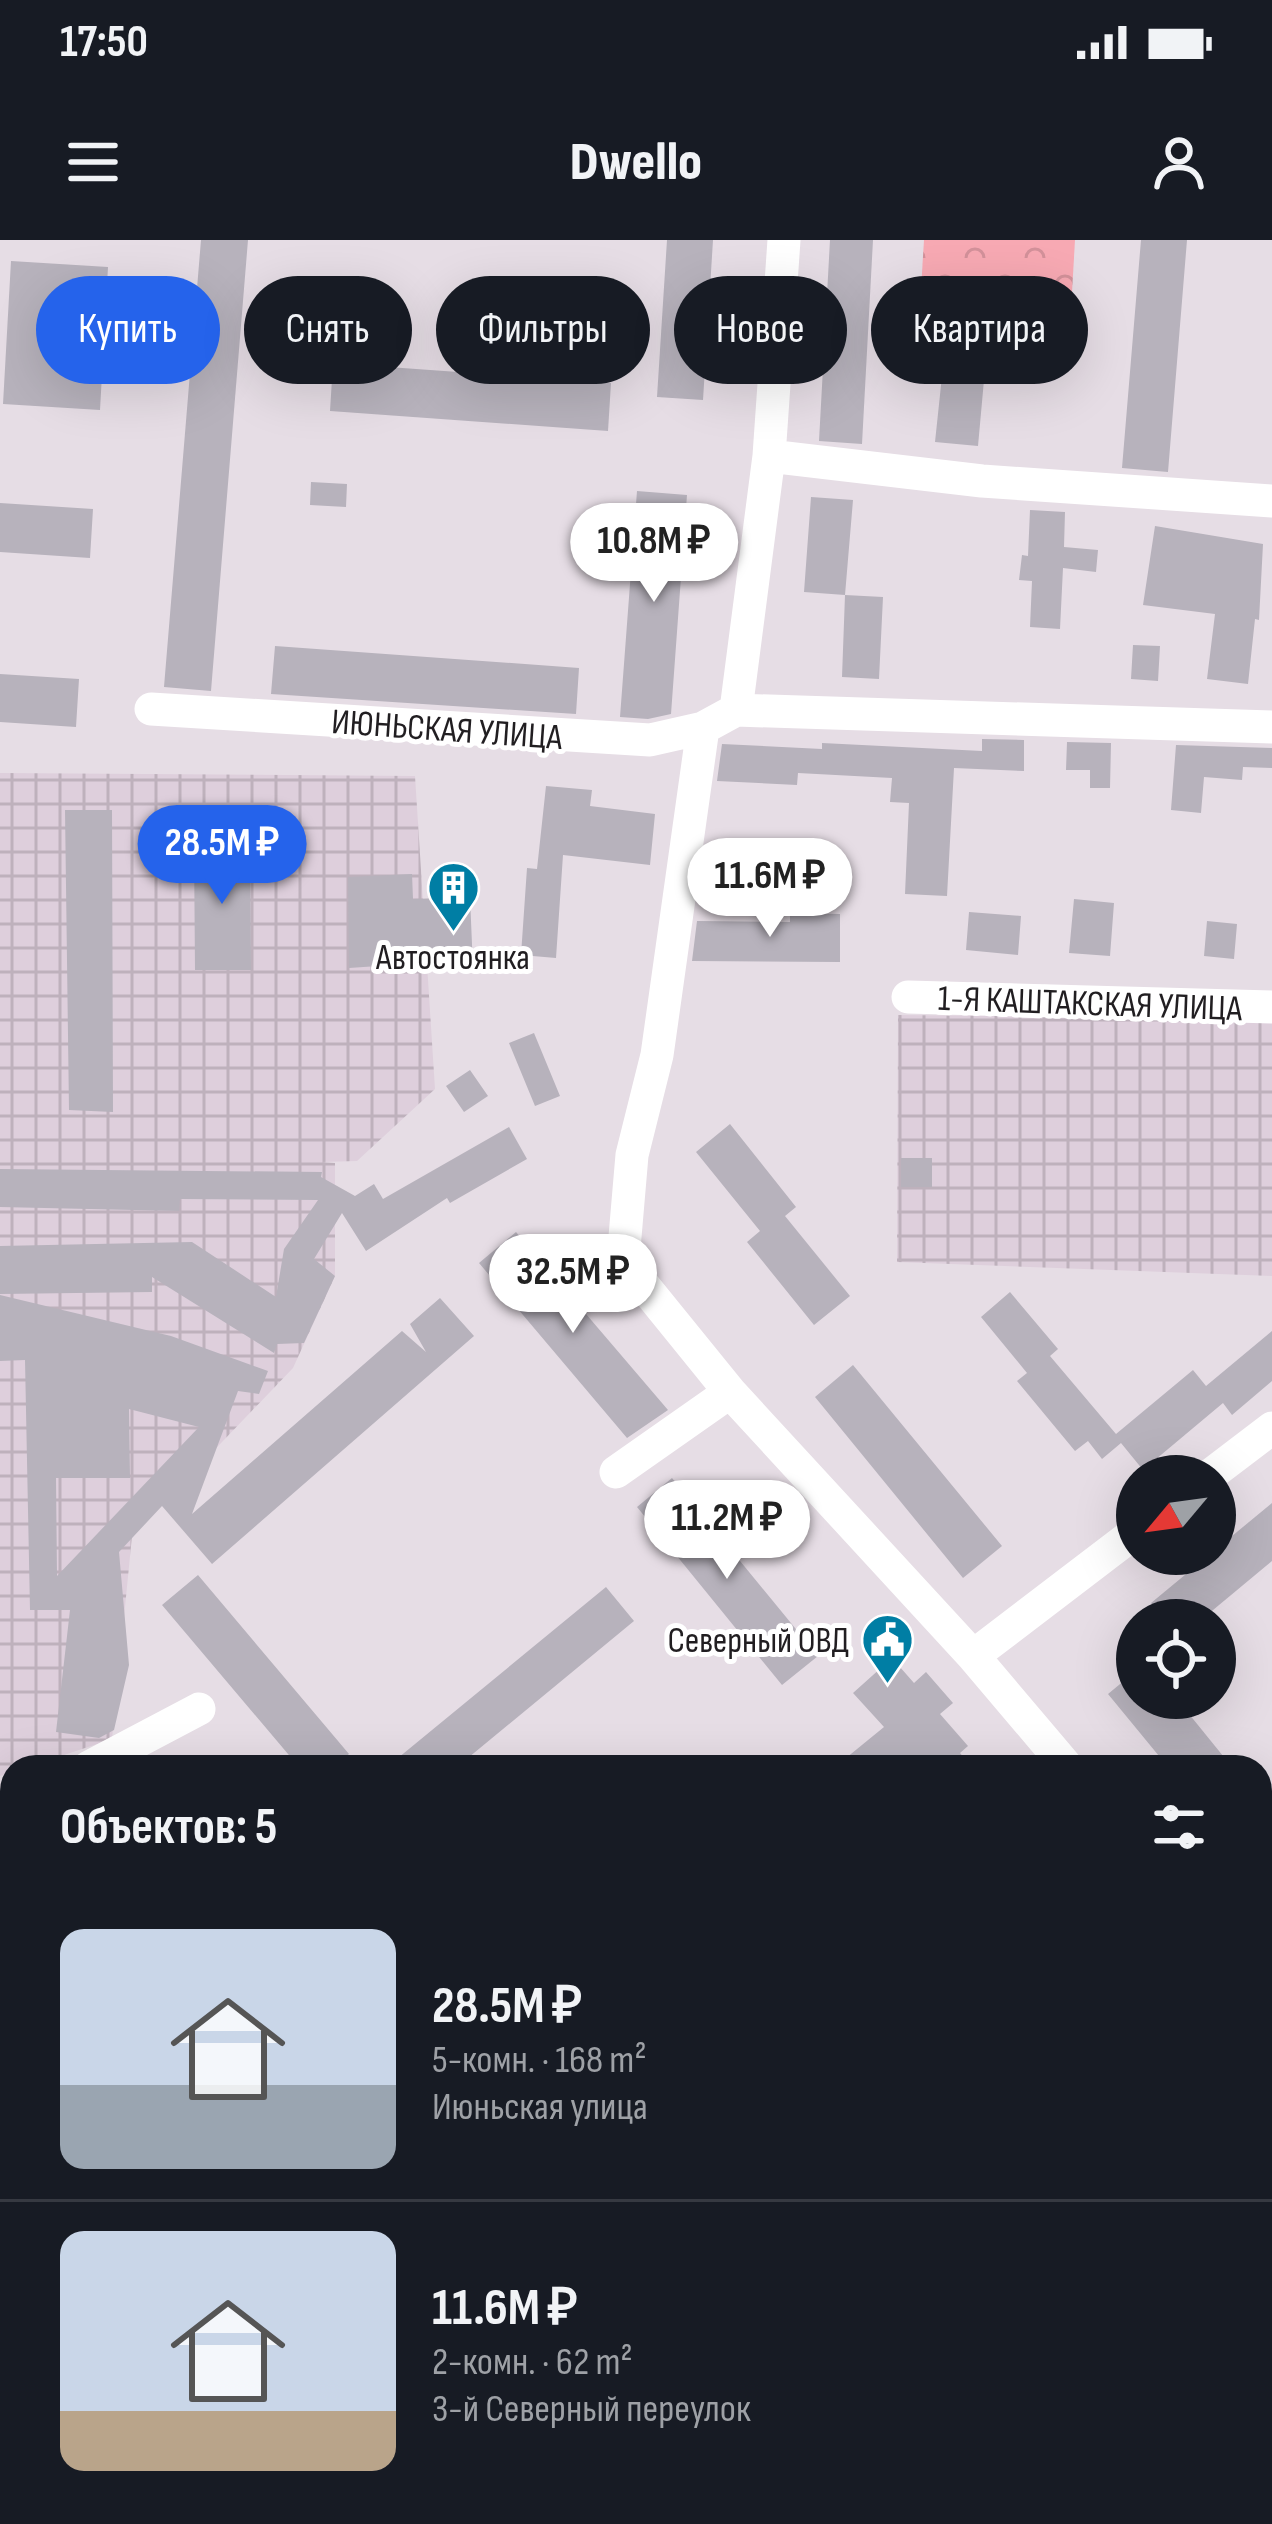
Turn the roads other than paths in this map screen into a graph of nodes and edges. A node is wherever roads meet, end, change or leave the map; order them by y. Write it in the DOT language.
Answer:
graph roads {
  1 [pos="784,240"];
  2 [pos="770,456"];
  3 [pos="1272,501"];
  4 [pos="151,709"];
  5 [pos="736,710"];
  6 [pos="1272,727"];
  7 [pos="703,728"];
  8 [pos="908,997"];
  9 [pos="1272,1007"];
  10 [pos="730,1392"];
  11 [pos="1272,1428"];
  12 [pos="1236,1455"];
  13 [pos="616,1472"];
  14 [pos="1116,1547"];
  15 [pos="973,1657"];
  16 [pos="199,1709"];
  17 [pos="112,1755"];
  18 [pos="1057,1755"];
  1 -- 2 [label="street"];
  2 -- 3 [label="street"];
  2 -- 5 [label="street"];
  4 -- 7 [label="street, ИЮНЬСКАЯ УЛИЦА"];
  5 -- 6 [label="street"];
  5 -- 7 [label="street, ИЮНЬСКАЯ УЛИЦА"];
  7 -- 10 [label="street"];
  8 -- 9 [label="street, 1-Я КАШТАКСКАЯ УЛИЦА"];
  10 -- 13 [label="street"];
  10 -- 15 [label="street"];
  11 -- 12 [label="street"];
  14 -- 15 [label="street"];
  15 -- 18 [label="street"];
  16 -- 17 [label="street"];
}
